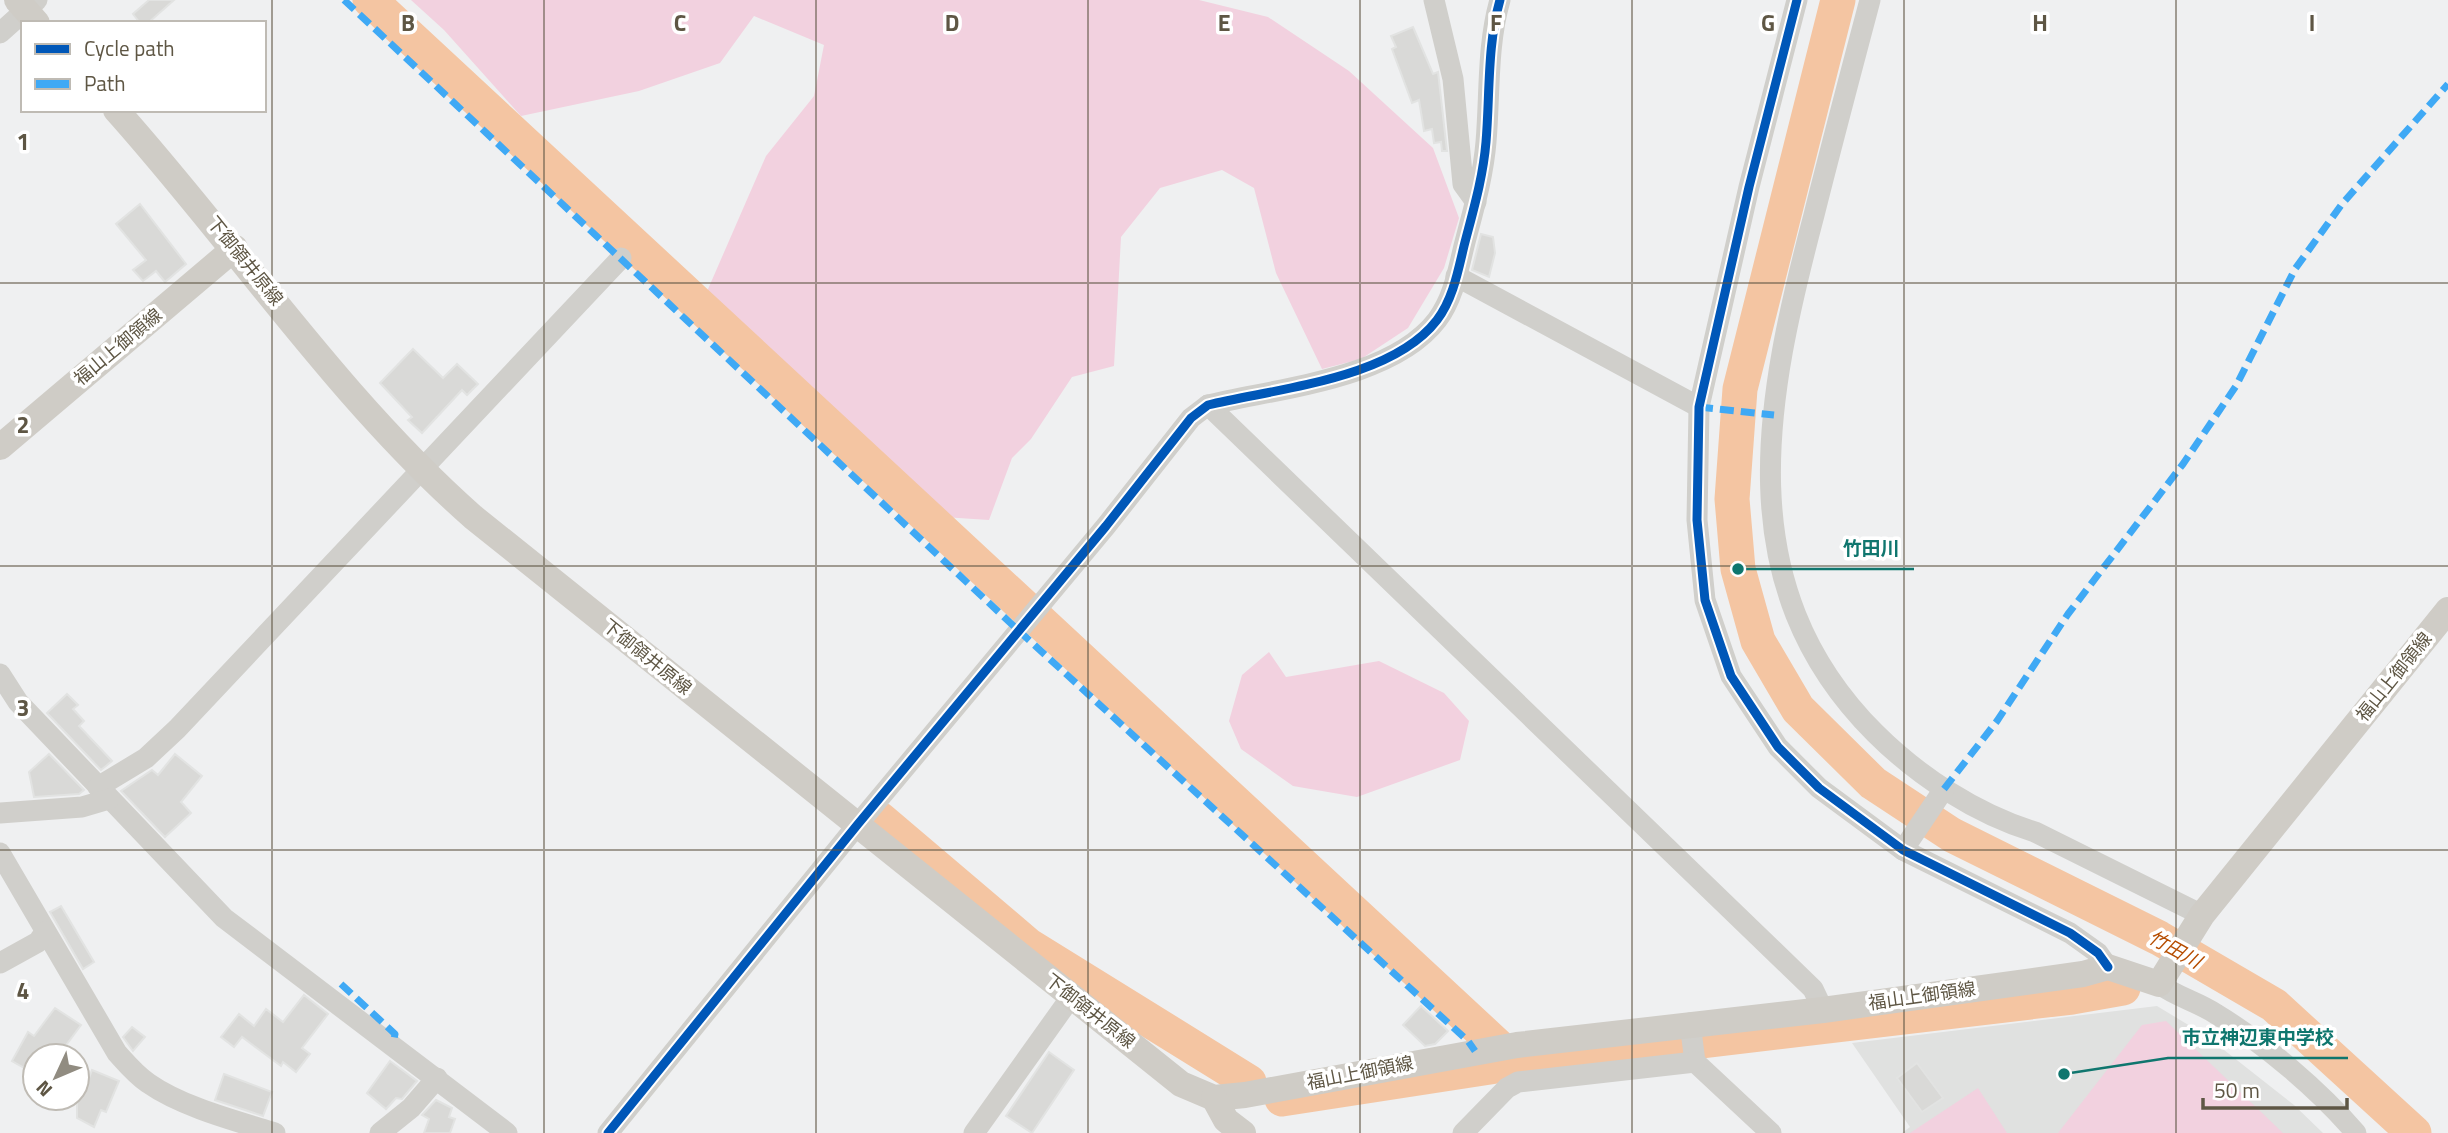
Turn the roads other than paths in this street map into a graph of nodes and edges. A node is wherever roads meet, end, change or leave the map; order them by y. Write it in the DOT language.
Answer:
graph roads {
  1 [pos="1434,0"];
  2 [pos="1500,0"];
  3 [pos="1797,0"];
  4 [pos="1870,0"];
  5 [pos="29,8"];
  6 [pos="0,33"];
  7 [pos="118,112"];
  8 [pos="1476,202"];
  9 [pos="235,248"];
  10 [pos="621,258"];
  11 [pos="1456,276"];
  12 [pos="1208,405"];
  13 [pos="1699,407"];
  14 [pos="0,447"];
  15 [pos="421,471"];
  16 [pos="2448,610"];
  17 [pos="0,674"];
  18 [pos="1942,791"];
  19 [pos="104,793"];
  20 [pos="0,813"];
  21 [pos="858,824"];
  22 [pos="1905,847"];
  23 [pos="0,853"];
  24 [pos="2200,918"];
  25 [pos="45,932"];
  26 [pos="0,963"];
  27 [pos="2108,967"];
  28 [pos="2163,980"];
  29 [pos="1071,997"];
  30 [pos="1823,1010"];
  31 [pos="1691,1027"];
  32 [pos="1695,1060"];
  33 [pos="437,1078"];
  34 [pos="1214,1098"];
  35 [pos="275,1133"];
  36 [pos="380,1133"];
  37 [pos="507,1133"];
  38 [pos="608,1133"];
  39 [pos="974,1133"];
  40 [pos="1243,1133"];
  41 [pos="1463,1133"];
  42 [pos="1771,1133"];
  43 [pos="2356,1133"];
  1 -- 8 [label="street"];
  2 -- 8 [label="street"];
  3 -- 13 [label="street"];
  4 -- 18 [label="street"];
  5 -- 6 [label="street"];
  7 -- 9 [label="main road, 下御領井原線"];
  8 -- 11 [label="street"];
  9 -- 14 [label="main road, 福山上御領線"];
  9 -- 15 [label="main road, 下御領井原線"];
  10 -- 15 [label="street"];
  11 -- 12 [label="street"];
  11 -- 13 [label="street"];
  12 -- 21 [label="street"];
  12 -- 30 [label="street"];
  13 -- 22 [label="street"];
  15 -- 19 [label="street"];
  15 -- 21 [label="main road, 下御領井原線"];
  16 -- 24 [label="main road, 福山上御領線"];
  17 -- 19 [label="street"];
  18 -- 22 [label="street"];
  18 -- 24 [label="street"];
  19 -- 20 [label="street"];
  19 -- 33 [label="street"];
  21 -- 29 [label="main road, 下御領井原線"];
  21 -- 38 [label="street"];
  22 -- 27 [label="street"];
  23 -- 25 [label="street"];
  24 -- 28 [label="main road, 福山上御領線"];
  25 -- 26 [label="street"];
  25 -- 35 [label="street"];
  27 -- 28 [label="main road"];
  27 -- 30 [label="main road, 福山上御領線"];
  28 -- 43 [label="street"];
  29 -- 34 [label="main road, 下御領井原線"];
  29 -- 39 [label="street"];
  30 -- 31 [label="main road, 福山上御領線"];
  31 -- 32 [label="street"];
  31 -- 34 [label="main road, 福山上御領線"];
  32 -- 41 [label="street"];
  32 -- 42 [label="street"];
  33 -- 36 [label="street"];
  33 -- 37 [label="street"];
  34 -- 40 [label="main road"];
}
